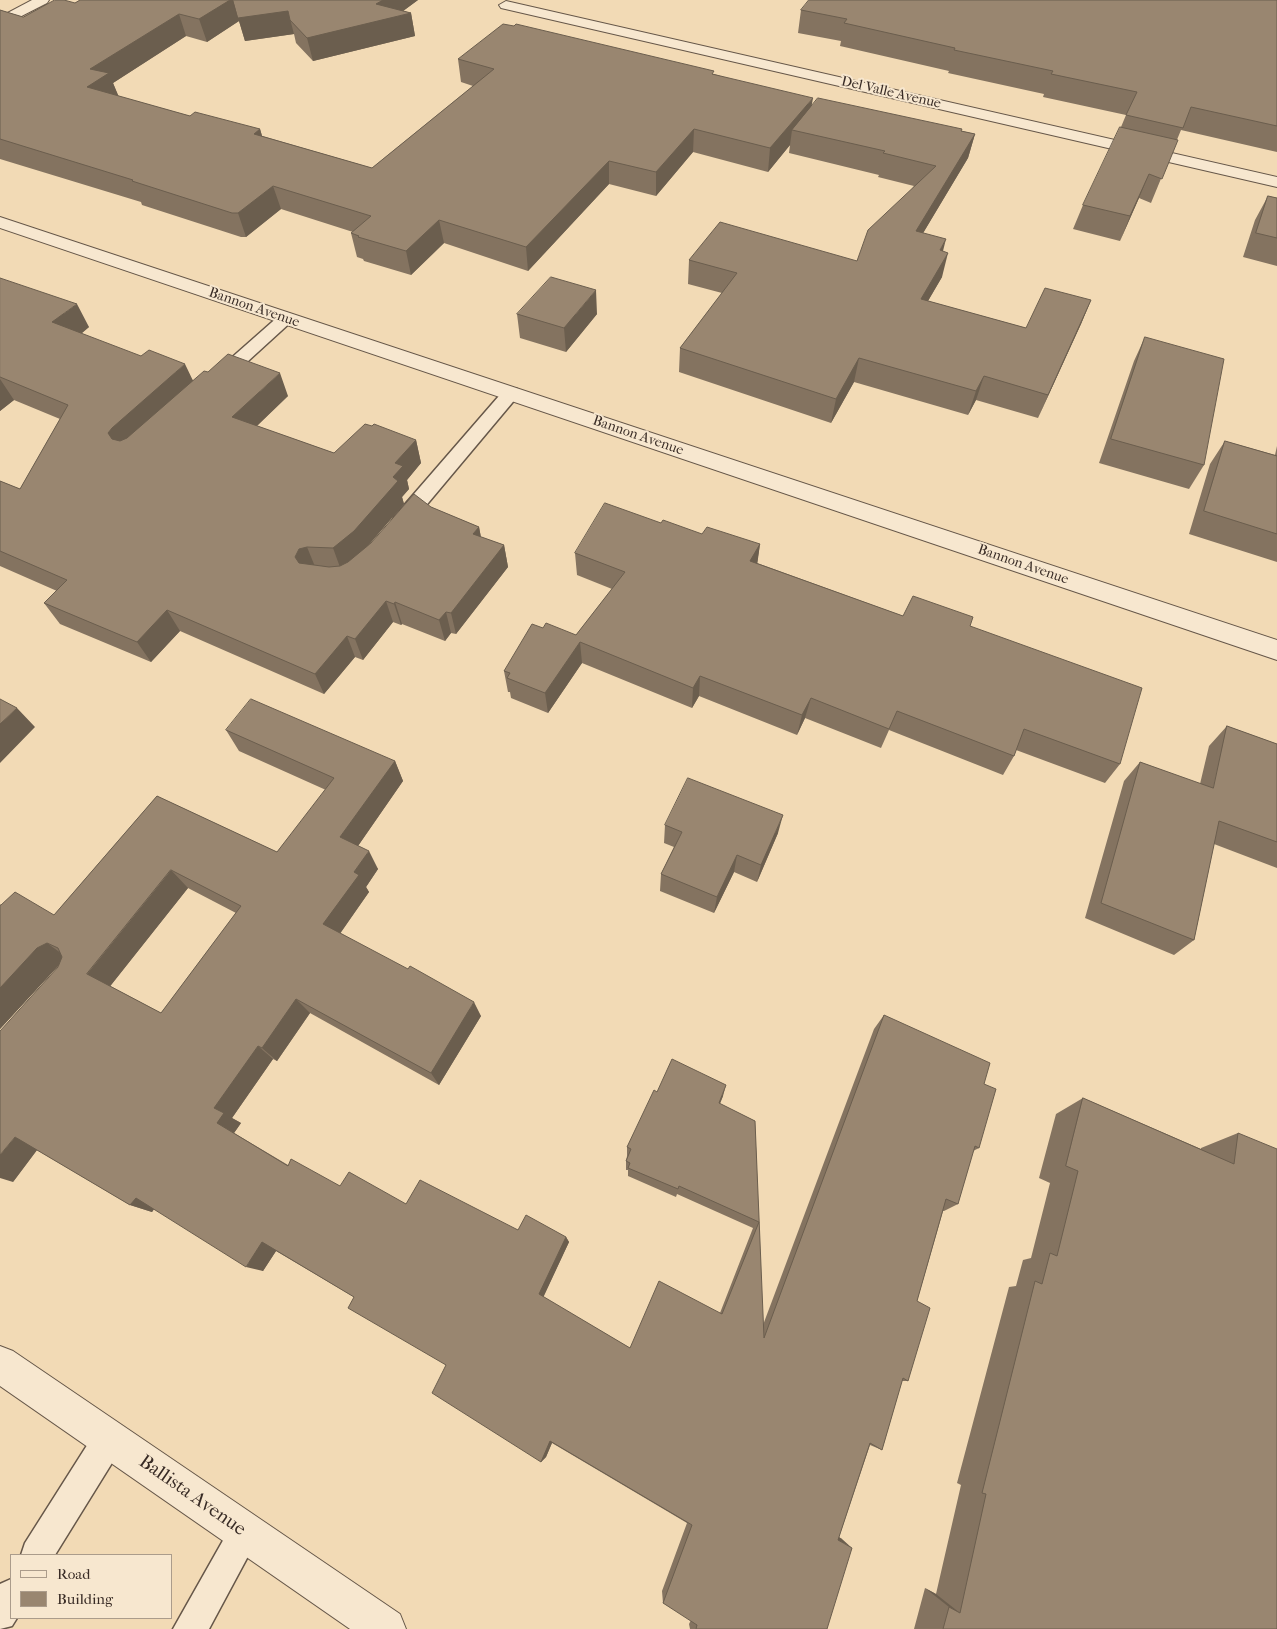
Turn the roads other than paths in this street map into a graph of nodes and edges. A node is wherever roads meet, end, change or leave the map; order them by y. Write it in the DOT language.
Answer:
graph roads {
  1 [pos="35,1"];
  2 [pos="509,2"];
  3 [pos="0,23"];
  4 [pos="1277,182"];
  5 [pos="0,222"];
  6 [pos="286,318"];
  7 [pos="204,392"];
  8 [pos="511,393"];
  9 [pos="389,536"];
  10 [pos="1277,650"];
  11 [pos="0,1364"];
  12 [pos="109,1439"];
  13 [pos="245,1532"];
  14 [pos="38,1554"];
  15 [pos="10,1598"];
  16 [pos="0,1614"];
  17 [pos="190,1629"];
  18 [pos="385,1629"];
  1 -- 3 [label="street"];
  2 -- 4 [label="street, Del Valle Avenue"];
  5 -- 6 [label="street, Bannon Avenue"];
  6 -- 7 [label="lane"];
  6 -- 8 [label="street, Bannon Avenue"];
  8 -- 9 [label="lane"];
  8 -- 10 [label="street, Bannon Avenue"];
  11 -- 12 [label="street, Ballista Avenue"];
  12 -- 13 [label="street, Ballista Avenue"];
  12 -- 14 [label="lane"];
  13 -- 17 [label="lane"];
  13 -- 18 [label="street, Ballista Avenue"];
  15 -- 16 [label="lane"];
}
